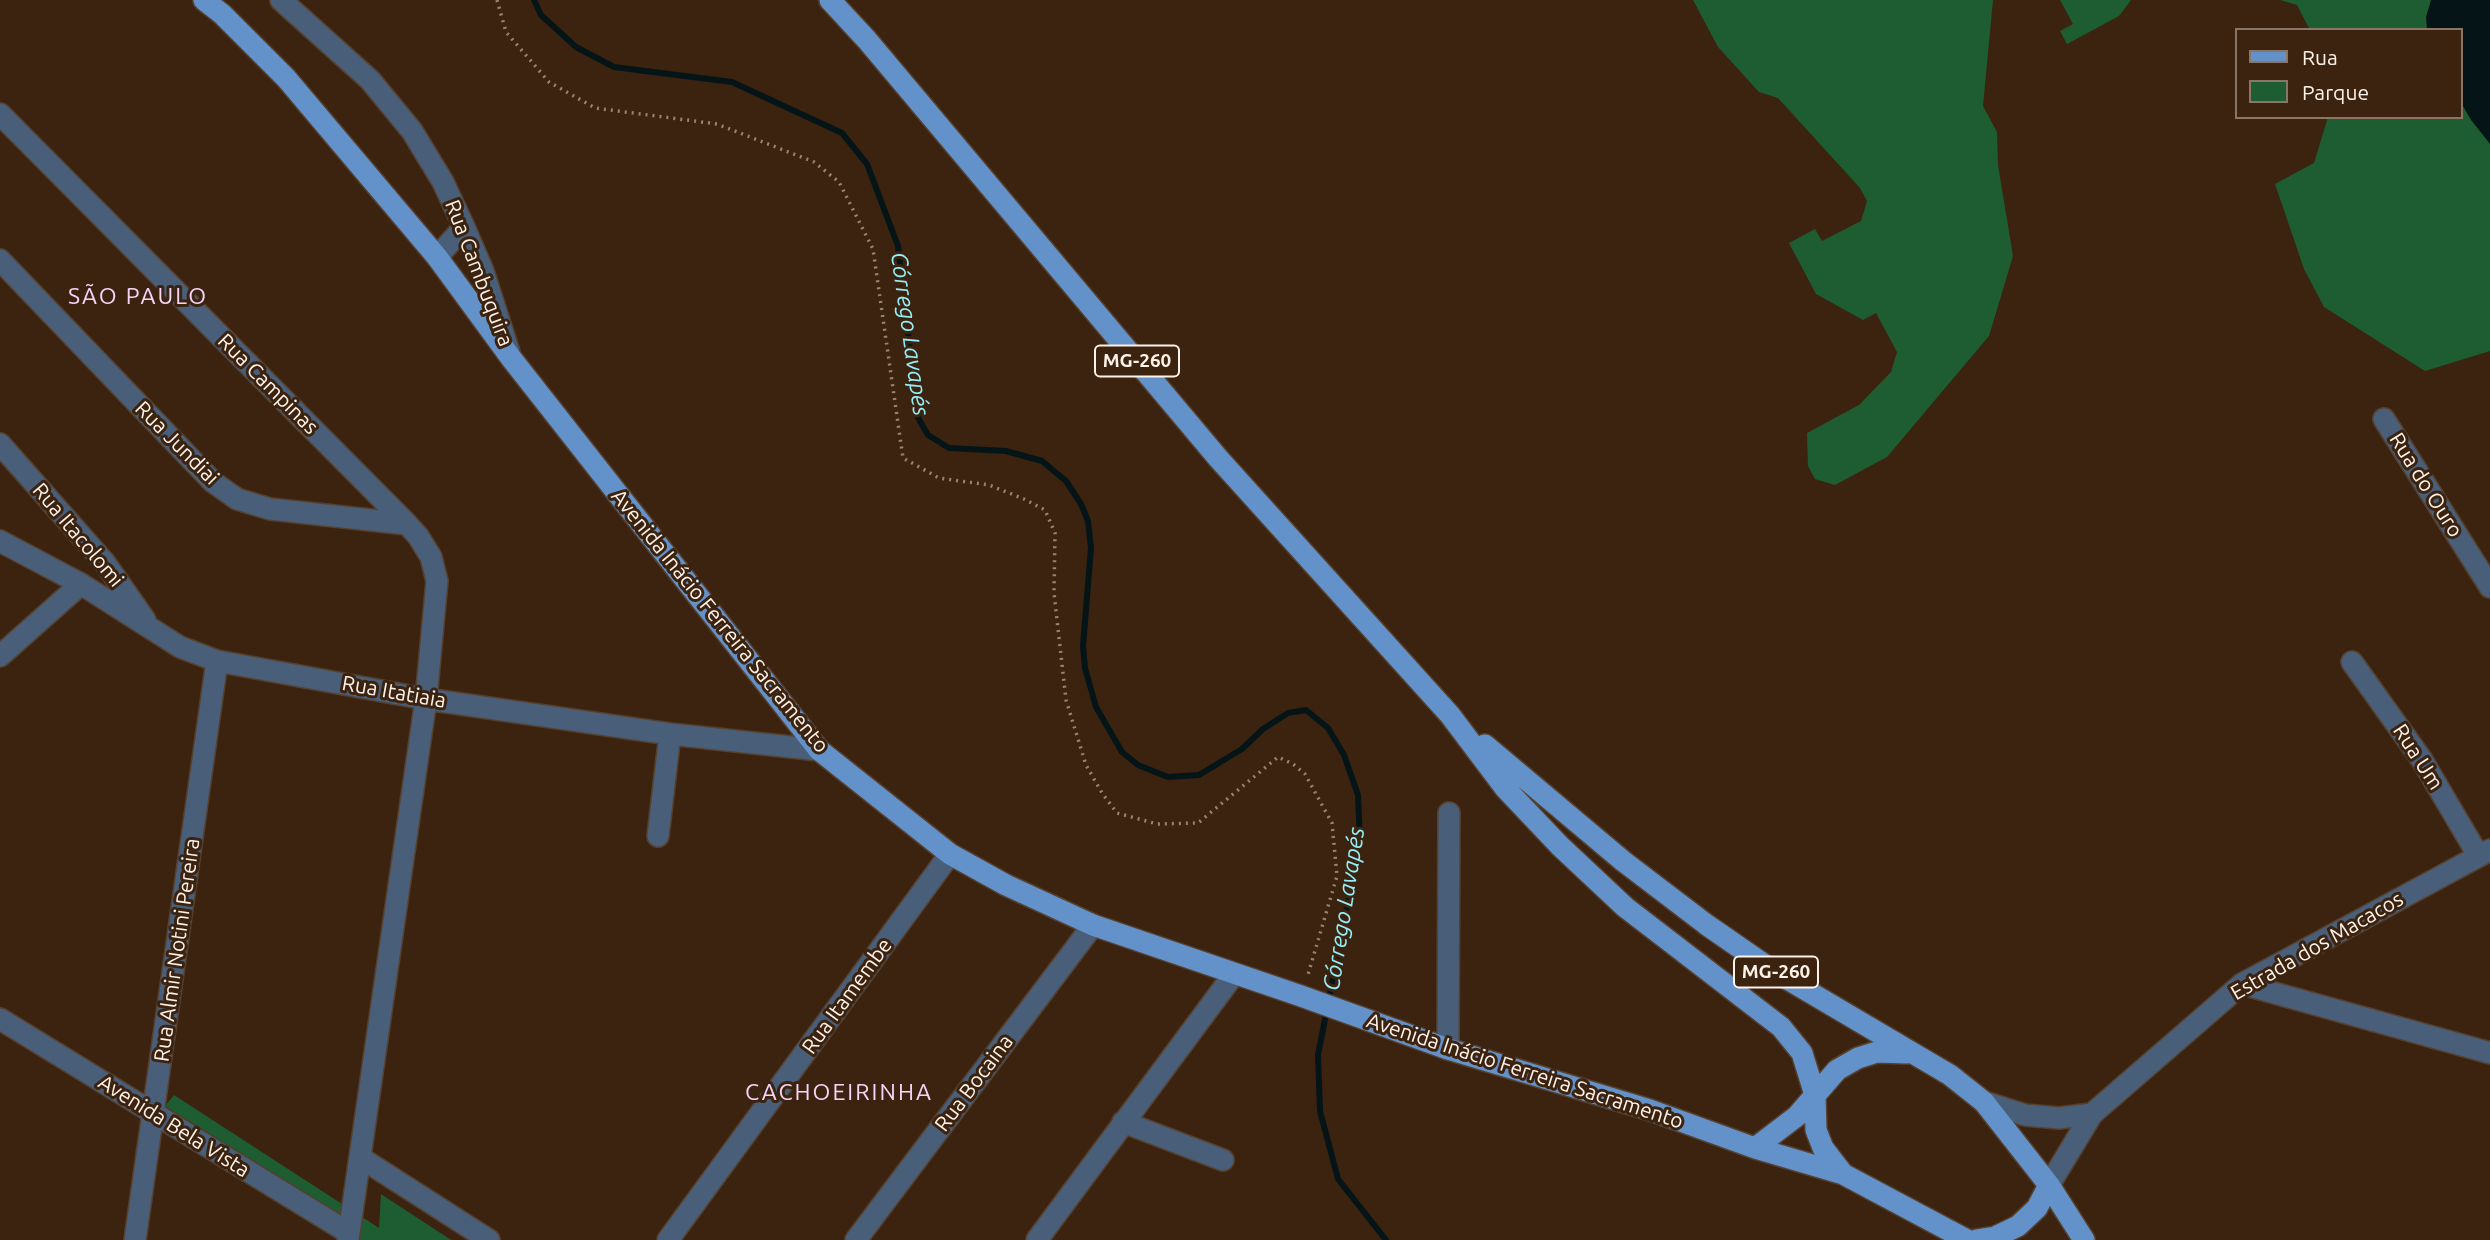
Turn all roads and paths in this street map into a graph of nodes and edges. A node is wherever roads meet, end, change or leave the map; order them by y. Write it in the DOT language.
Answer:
graph roads {
  1 [pos="204,0"];
  2 [pos="281,0"];
  3 [pos="497,0"];
  4 [pos="830,0"];
  5 [pos="0,114"];
  6 [pos="464,227"];
  7 [pos="437,257"];
  8 [pos="0,260"];
  9 [pos="511,358"];
  10 [pos="2384,419"];
  11 [pos="2,449"];
  12 [pos="407,524"];
  13 [pos="0,541"];
  14 [pos="80,584"];
  15 [pos="2490,587"];
  16 [pos="152,630"];
  17 [pos="0,656"];
  18 [pos="217,661"];
  19 [pos="2352,662"];
  20 [pos="426,699"];
  21 [pos="1450,715"];
  22 [pos="670,734"];
  23 [pos="819,750"];
  24 [pos="1449,813"];
  25 [pos="658,836"];
  26 [pos="2484,852"];
  27 [pos="950,854"];
  28 [pos="1093,925"];
  29 [pos="1234,974"];
  30 [pos="2242,984"];
  31 [pos="1301,996"];
  32 [pos="0,1019"];
  33 [pos="1448,1049"];
  34 [pos="1909,1053"];
  35 [pos="2490,1053"];
  36 [pos="1815,1095"];
  37 [pos="1983,1102"];
  38 [pos="154,1114"];
  39 [pos="2092,1114"];
  40 [pos="1124,1122"];
  41 [pos="1755,1147"];
  42 [pos="361,1158"];
  43 [pos="1223,1160"];
  44 [pos="1843,1174"];
  45 [pos="2049,1185"];
  46 [pos="349,1237"];
  47 [pos="135,1240"];
  48 [pos="489,1240"];
  49 [pos="668,1240"];
  50 [pos="856,1240"];
  51 [pos="1037,1240"];
  52 [pos="1967,1240"];
  53 [pos="1976,1240"];
  54 [pos="2084,1240"];
  1 -- 7 [label="main road, Avenida Inácio Ferreira Sacramento"];
  2 -- 6 [label="street, Rua Cambuquira"];
  3 -- 31 [label="path"];
  4 -- 21 [label="main road, MG-260"];
  5 -- 12 [label="street, Rua Campinas"];
  6 -- 7 [label="street"];
  6 -- 9 [label="street, Rua Cambuquira"];
  7 -- 9 [label="main road, Avenida Inácio Ferreira Sacramento"];
  8 -- 12 [label="street, Rua Jundiai"];
  9 -- 23 [label="main road, Avenida Inácio Ferreira Sacramento"];
  10 -- 15 [label="street, Rua do Ouro"];
  11 -- 16 [label="street, Rua Itacolomi"];
  12 -- 20 [label="street, Rua Campinas"];
  13 -- 14 [label="street, Rua Itatiaia"];
  14 -- 16 [label="street, Rua Itatiaia"];
  14 -- 17 [label="street"];
  16 -- 18 [label="street, Rua Itatiaia"];
  18 -- 20 [label="street, Rua Itatiaia"];
  18 -- 38 [label="street, Rua Almir Notini Pereira"];
  19 -- 26 [label="street, Rua Um"];
  20 -- 22 [label="street, Rua Itatiaia"];
  20 -- 42 [label="street, Rua Campinas"];
  21 -- 34 [label="main road, MG-260"];
  21 -- 36 [label="main road, MG-260"];
  22 -- 23 [label="street, Rua Itatiaia"];
  22 -- 25 [label="street"];
  23 -- 27 [label="main road, Avenida Inácio Ferreira Sacramento"];
  24 -- 33 [label="street"];
  26 -- 30 [label="street, Estrada dos Macacos"];
  27 -- 28 [label="main road, Avenida Inácio Ferreira Sacramento"];
  27 -- 49 [label="street, Rua Itamembe"];
  28 -- 29 [label="main road, Avenida Inácio Ferreira Sacramento"];
  28 -- 50 [label="street, Rua Bocaina"];
  29 -- 31 [label="main road, Avenida Inácio Ferreira Sacramento"];
  29 -- 40 [label="street"];
  30 -- 35 [label="street"];
  30 -- 39 [label="street, Estrada dos Macacos"];
  31 -- 33 [label="main road, Avenida Inácio Ferreira Sacramento"];
  32 -- 38 [label="street, Avenida Bela Vista"];
  33 -- 41 [label="main road, Avenida Inácio Ferreira Sacramento"];
  34 -- 36 [label="main road"];
  34 -- 37 [label="main road, MG-260"];
  36 -- 41 [label="main road"];
  36 -- 44 [label="main road, MG-260"];
  37 -- 39 [label="street"];
  37 -- 45 [label="main road, MG-260"];
  38 -- 46 [label="street, Avenida Bela Vista"];
  38 -- 47 [label="street, Rua Almir Notini Pereira"];
  39 -- 45 [label="street, Estrada dos Macacos"];
  40 -- 43 [label="street"];
  40 -- 51 [label="street"];
  41 -- 44 [label="main road, Avenida Inácio Ferreira Sacramento"];
  42 -- 46 [label="street, Rua Campinas"];
  42 -- 48 [label="street"];
  44 -- 52 [label="main road, MG-260"];
  45 -- 53 [label="main road"];
  45 -- 54 [label="main road, MG-260"];
}
